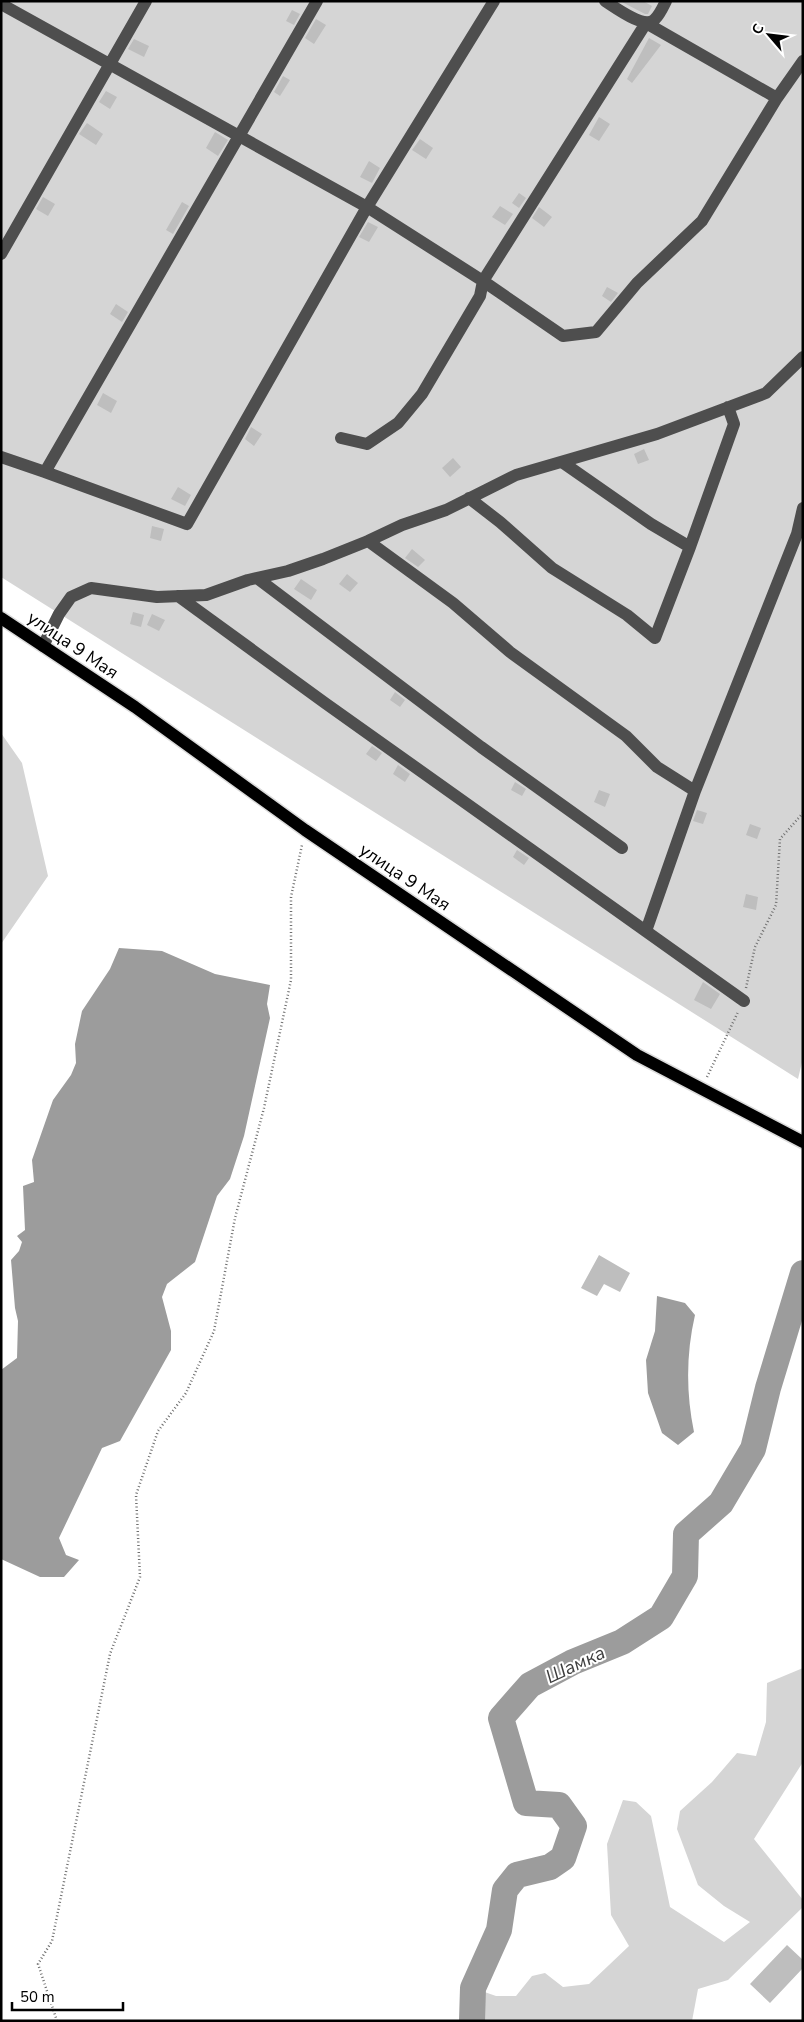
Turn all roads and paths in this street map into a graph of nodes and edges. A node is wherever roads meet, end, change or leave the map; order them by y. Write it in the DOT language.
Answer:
graph roads {
  1 [pos="146,1"];
  2 [pos="317,1"];
  3 [pos="494,1"];
  4 [pos="605,1"];
  5 [pos="666,1"];
  6 [pos="1,4"];
  7 [pos="646,23"];
  8 [pos="803,61"];
  9 [pos="110,64"];
  10 [pos="777,98"];
  11 [pos="240,136"];
  12 [pos="366,207"];
  13 [pos="1,254"];
  14 [pos="483,281"];
  15 [pos="803,357"];
  16 [pos="728,407"];
  17 [pos="342,438"];
  18 [pos="1,456"];
  19 [pos="562,462"];
  20 [pos="45,472"];
  21 [pos="469,498"];
  22 [pos="803,508"];
  23 [pos="368,541"];
  24 [pos="690,547"];
  25 [pos="257,578"];
  26 [pos="178,596"];
  27 [pos="1,618"];
  28 [pos="42,646"];
  29 [pos="695,791"];
  30 [pos="803,813"];
  31 [pos="305,830"];
  32 [pos="622,848"];
  33 [pos="646,931"];
  34 [pos="744,1001"];
  35 [pos="701,1090"];
  36 [pos="803,1142"];
  37 [pos="57,2021"];
  1 -- 9 [label="lane"];
  2 -- 11 [label="lane"];
  3 -- 12 [label="lane"];
  4 -- 7 [label="lane"];
  5 -- 7 [label="lane"];
  6 -- 9 [label="lane"];
  7 -- 10 [label="lane"];
  7 -- 14 [label="lane"];
  8 -- 10 [label="lane"];
  9 -- 11 [label="lane"];
  9 -- 13 [label="lane"];
  10 -- 14 [label="lane"];
  11 -- 12 [label="lane"];
  11 -- 20 [label="lane"];
  12 -- 14 [label="lane"];
  12 -- 20 [label="lane"];
  14 -- 17 [label="lane"];
  15 -- 16 [label="lane"];
  16 -- 19 [label="lane"];
  16 -- 24 [label="lane"];
  18 -- 20 [label="lane"];
  19 -- 21 [label="lane"];
  19 -- 24 [label="lane"];
  21 -- 23 [label="lane"];
  21 -- 24 [label="lane"];
  22 -- 29 [label="lane"];
  23 -- 25 [label="lane"];
  23 -- 29 [label="lane"];
  25 -- 26 [label="lane"];
  25 -- 32 [label="lane"];
  26 -- 28 [label="lane"];
  26 -- 33 [label="lane"];
  27 -- 28 [label="main road, улица 9 Мая"];
  28 -- 31 [label="main road, улица 9 Мая"];
  29 -- 33 [label="lane"];
  30 -- 34 [label="path"];
  31 -- 35 [label="main road, улица 9 Мая"];
  31 -- 37 [label="path"];
  33 -- 34 [label="lane"];
  34 -- 35 [label="path"];
  35 -- 36 [label="main road, улица 9 Мая"];
}
